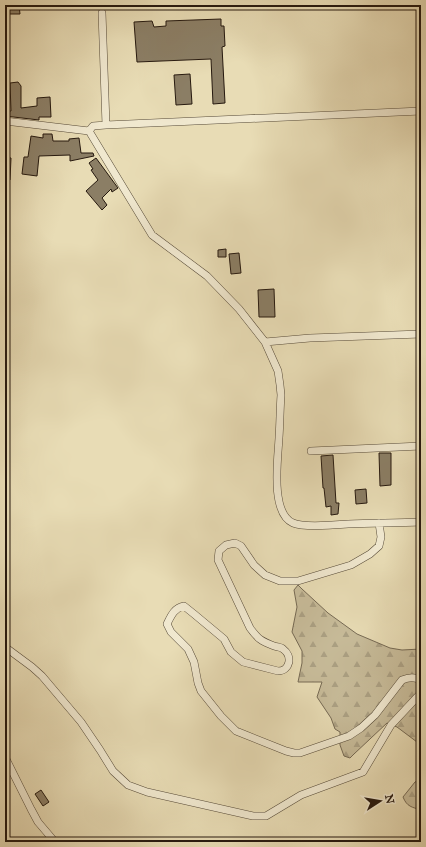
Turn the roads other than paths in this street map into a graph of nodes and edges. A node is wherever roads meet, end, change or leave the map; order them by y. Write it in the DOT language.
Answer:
graph roads {
  1 [pos="102,13"];
  2 [pos="421,111"];
  3 [pos="5,121"];
  4 [pos="106,125"];
  5 [pos="89,131"];
  6 [pos="421,334"];
  7 [pos="265,342"];
  8 [pos="421,446"];
  9 [pos="311,451"];
  10 [pos="421,522"];
  11 [pos="379,523"];
  12 [pos="5,647"];
  13 [pos="421,681"];
  14 [pos="421,692"];
  15 [pos="5,757"];
  16 [pos="55,842"];
  1 -- 4 [label="street"];
  2 -- 4 [label="street"];
  3 -- 5 [label="street"];
  4 -- 5 [label="street"];
  5 -- 7 [label="street"];
  6 -- 7 [label="street"];
  7 -- 11 [label="street"];
  8 -- 9 [label="street"];
  10 -- 11 [label="street"];
  11 -- 13 [label="street"];
  12 -- 14 [label="street"];
  15 -- 16 [label="street"];
}
